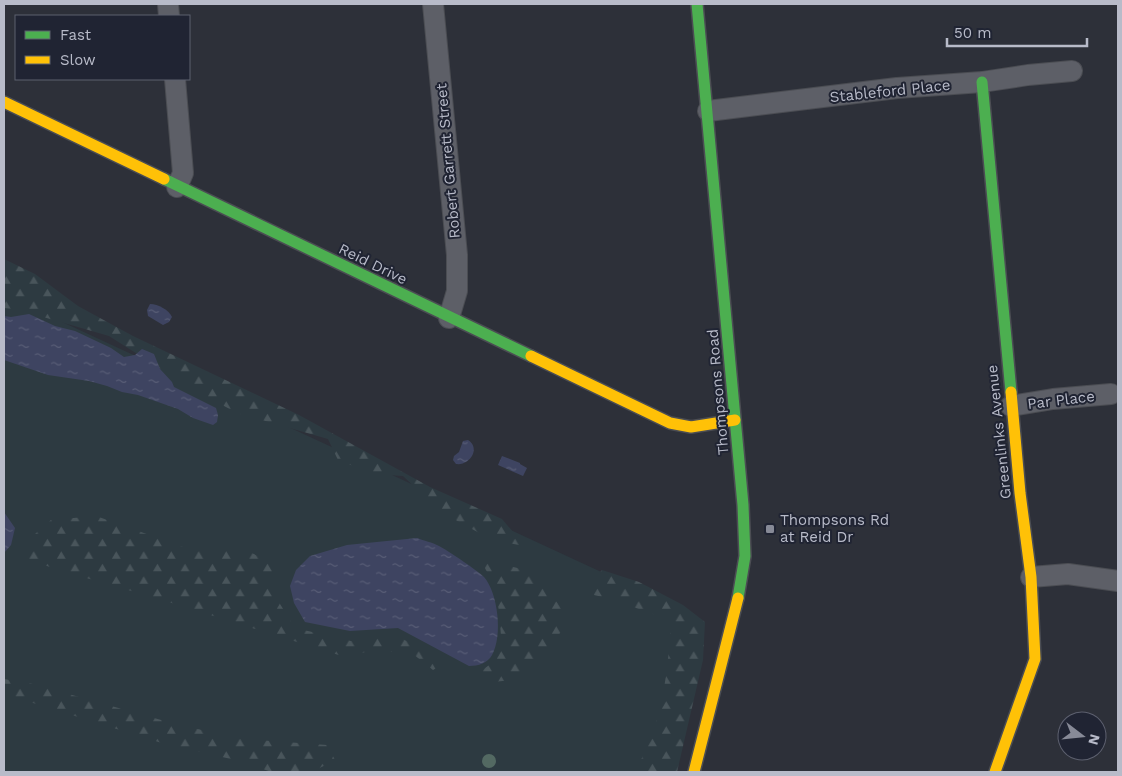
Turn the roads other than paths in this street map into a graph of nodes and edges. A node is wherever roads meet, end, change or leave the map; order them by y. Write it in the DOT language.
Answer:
graph roads {
  1 [pos="433,4"];
  2 [pos="696,4"];
  3 [pos="1072,71"];
  4 [pos="175,80"];
  5 [pos="982,82"];
  6 [pos="4,102"];
  7 [pos="708,111"];
  8 [pos="177,187"];
  9 [pos="450,318"];
  10 [pos="1111,394"];
  11 [pos="1012,406"];
  12 [pos="735,420"];
  13 [pos="1031,577"];
  14 [pos="1118,581"];
  15 [pos="694,772"];
  16 [pos="995,772"];
  1 -- 9 [label="street, Robert Garrett Street"];
  2 -- 7 [label="street, Thompsons Road"];
  3 -- 5 [label="street, Stableford Place"];
  4 -- 8 [label="street"];
  5 -- 7 [label="street, Stableford Place"];
  5 -- 11 [label="street, Greenlinks Avenue"];
  6 -- 8 [label="street, Reid Drive"];
  7 -- 12 [label="street, Thompsons Road"];
  8 -- 9 [label="street, Reid Drive"];
  9 -- 12 [label="street, Reid Drive"];
  10 -- 11 [label="street, Par Place"];
  11 -- 13 [label="street, Greenlinks Avenue"];
  12 -- 15 [label="street, Thompsons Road"];
  13 -- 14 [label="street"];
  13 -- 16 [label="street, Greenlinks Avenue"];
}
